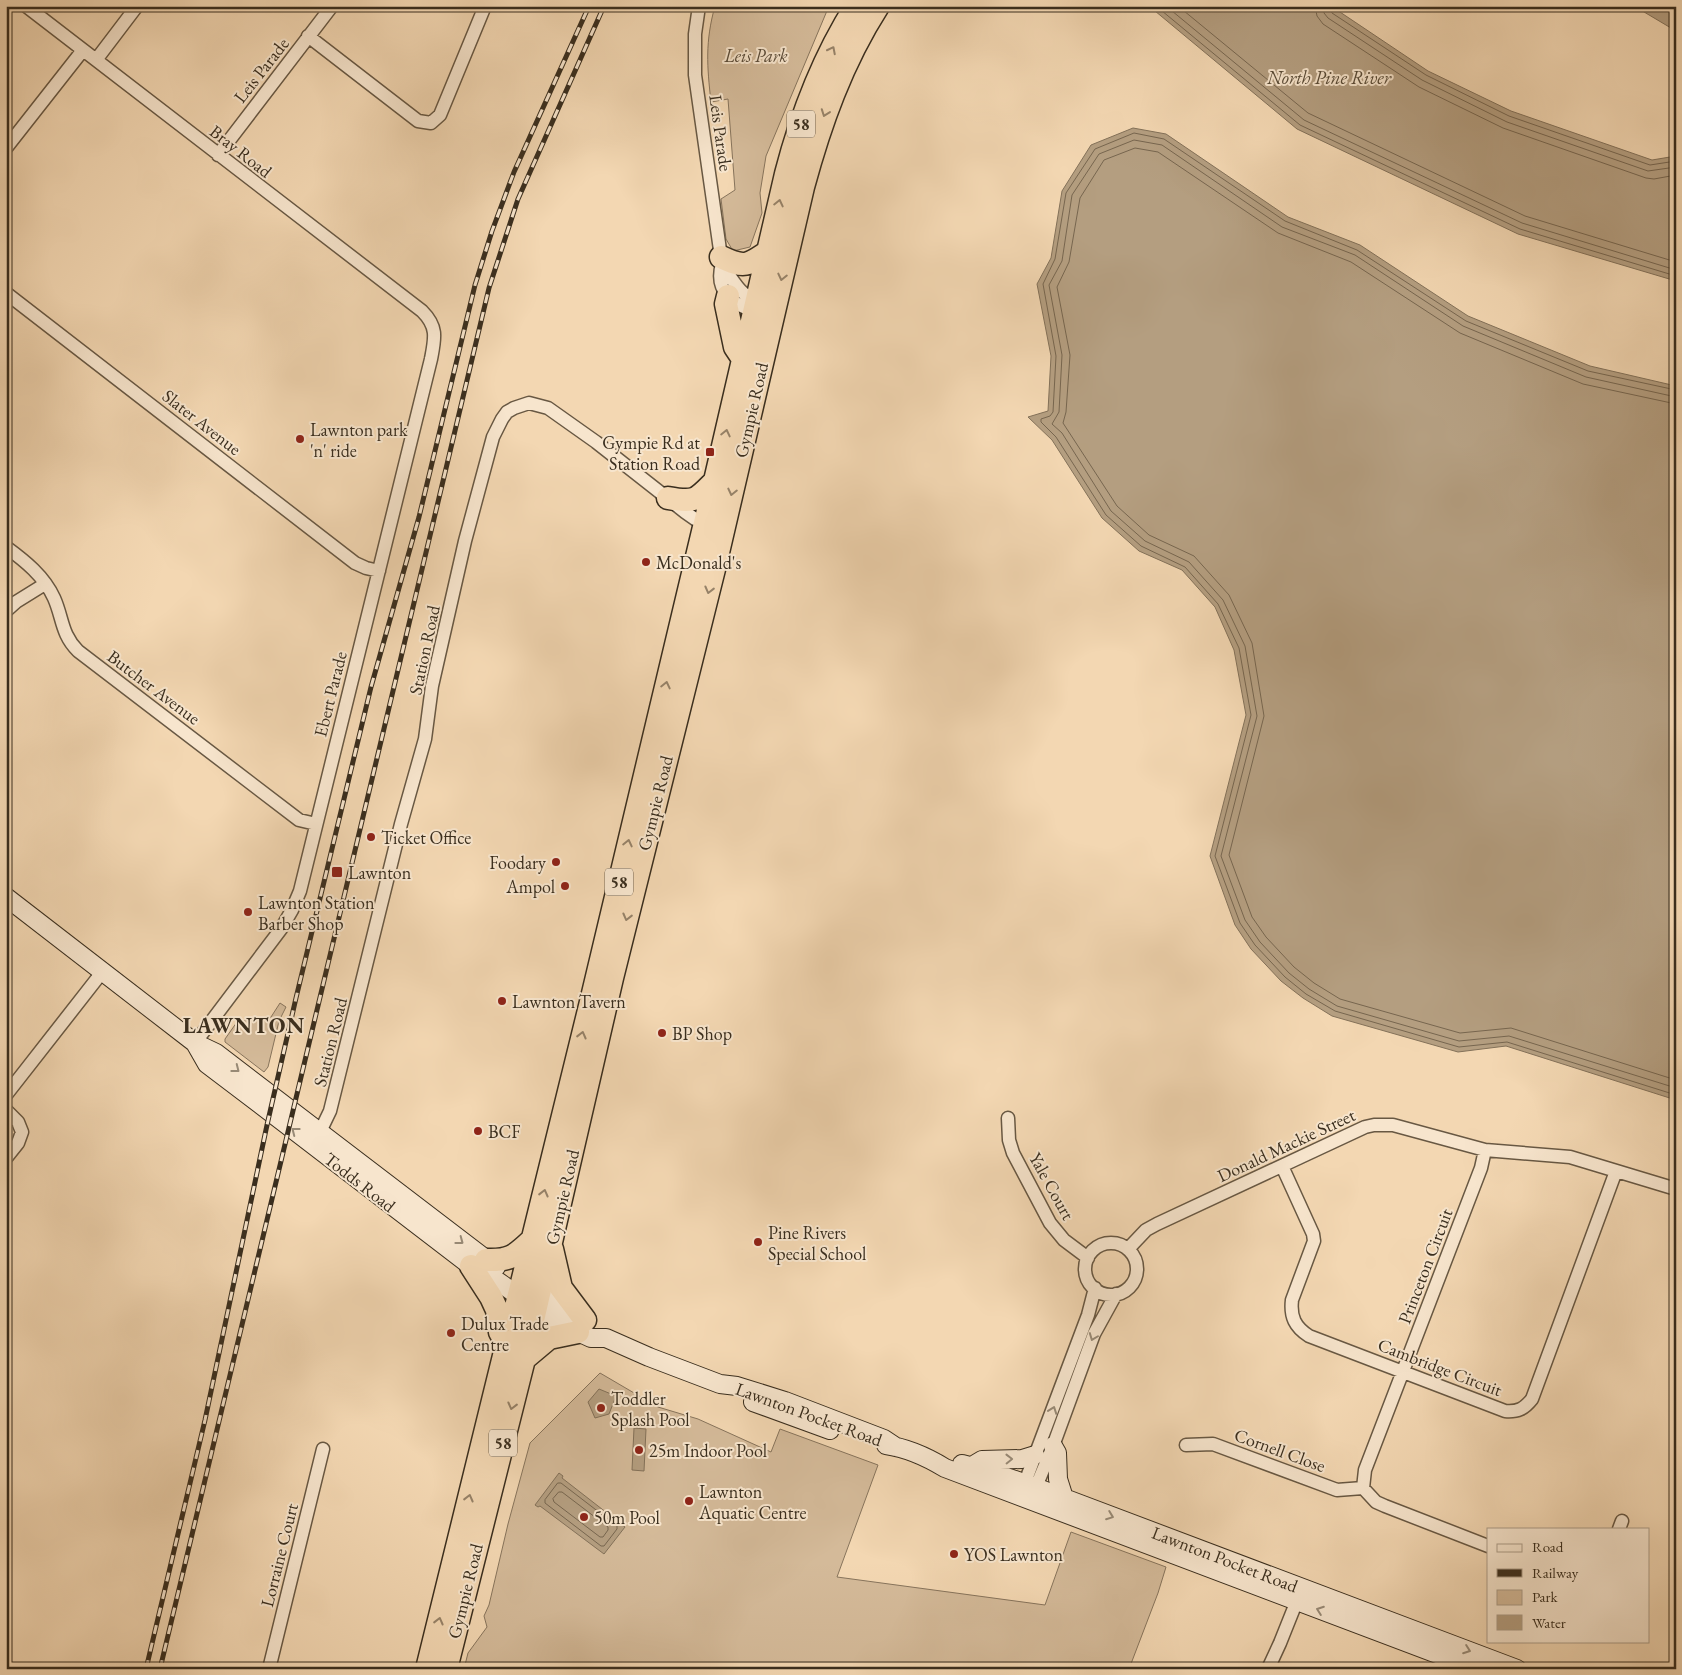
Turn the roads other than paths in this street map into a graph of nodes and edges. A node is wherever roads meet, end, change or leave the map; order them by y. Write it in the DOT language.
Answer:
graph roads {
  1 [pos="26,6"];
  2 [pos="137,6"];
  3 [pos="332,6"];
  4 [pos="485,6"];
  5 [pos="699,6"];
  6 [pos="856,6"];
  7 [pos="878,6"];
  8 [pos="308,36"];
  9 [pos="83,50"];
  10 [pos="96,60"];
  11 [pos="6,148"];
  12 [pos="218,155"];
  13 [pos="769,251"];
  14 [pos="721,261"];
  15 [pos="6,293"];
  16 [pos="728,296"];
  17 [pos="765,309"];
  18 [pos="433,325"];
  19 [pos="743,360"];
  20 [pos="715,481"];
  21 [pos="668,498"];
  22 [pos="715,524"];
  23 [pos="6,547"];
  24 [pos="379,572"];
  25 [pos="46,584"];
  26 [pos="6,611"];
  27 [pos="316,824"];
  28 [pos="6,897"];
  29 [pos="103,971"];
  30 [pos="195,1043"];
  31 [pos="6,1095"];
  32 [pos="6,1110"];
  33 [pos="1008,1118"];
  34 [pos="316,1139"];
  35 [pos="1485,1150"];
  36 [pos="6,1158"];
  37 [pos="1282,1166"];
  38 [pos="1616,1171"];
  39 [pos="1676,1189"];
  40 [pos="541,1242"];
  41 [pos="1128,1249"];
  42 [pos="1088,1258"];
  43 [pos="478,1263"];
  44 [pos="1095,1288"];
  45 [pos="1116,1294"];
  46 [pos="528,1296"];
  47 [pos="582,1326"];
  48 [pos="507,1344"];
  49 [pos="524,1359"];
  50 [pos="1404,1372"];
  51 [pos="1186,1445"];
  52 [pos="1053,1446"];
  53 [pos="322,1449"];
  54 [pos="1035,1455"];
  55 [pos="930,1459"];
  56 [pos="972,1466"];
  57 [pos="1363,1488"];
  58 [pos="1030,1492"];
  59 [pos="1064,1498"];
  60 [pos="1487,1546"];
  61 [pos="1299,1595"];
  62 [pos="269,1669"];
  63 [pos="427,1669"];
  64 [pos="446,1669"];
  65 [pos="1268,1669"];
  66 [pos="1477,1669"];
  67 [pos="1517,1669"];
  1 -- 9 [label="street, Bray Road"];
  2 -- 10 [label="street"];
  3 -- 8 [label="street, Leis Parade"];
  4 -- 8 [label="street"];
  5 -- 14 [label="street, Leis Parade"];
  13 -- 6 [label="highway, Gympie Road / 58, one-way"];
  7 -- 17 [label="highway, Gympie Road / 58, one-way"];
  8 -- 12 [label="street, Leis Parade"];
  9 -- 10 [label="street, Bray Road"];
  9 -- 11 [label="street"];
  10 -- 12 [label="street, Bray Road"];
  12 -- 18 [label="street, Bray Road"];
  13 -- 14 [label="highway"];
  13 -- 17 [label="highway, Gympie Road / 58"];
  14 -- 16 [label="street, Leis Parade"];
  14 -- 17 [label="street, Leis Parade"];
  15 -- 24 [label="street, Slater Avenue"];
  16 -- 17 [label="street"];
  16 -- 19 [label="highway"];
  17 -- 19 [label="highway, Gympie Road / 58"];
  17 -- 22 [label="highway, Gympie Road / 58, one-way"];
  18 -- 24 [label="street, Ebert Parade"];
  20 -- 19 [label="highway, Gympie Road / 58, one-way"];
  20 -- 21 [label="highway"];
  20 -- 22 [label="highway, Gympie Road / 58"];
  21 -- 22 [label="street, Station Road"];
  21 -- 34 [label="street, Station Road"];
  22 -- 40 [label="highway, Gympie Road / 58"];
  23 -- 25 [label="street, Butcher Avenue"];
  24 -- 27 [label="street, Ebert Parade"];
  25 -- 26 [label="street"];
  25 -- 27 [label="street, Butcher Avenue"];
  27 -- 30 [label="street, Ebert Parade"];
  28 -- 29 [label="main road, Todds Road"];
  29 -- 30 [label="main road, Todds Road"];
  29 -- 31 [label="street"];
  30 -- 34 [label="main road, Todds Road"];
  32 -- 36 [label="street"];
  33 -- 42 [label="street, Yale Court"];
  34 -- 43 [label="main road, Todds Road"];
  35 -- 37 [label="street, Donald Mackie Street"];
  35 -- 38 [label="street, Donald Mackie Street"];
  35 -- 50 [label="street, Princeton Circuit"];
  37 -- 41 [label="street, Donald Mackie Street"];
  37 -- 50 [label="street, Cambridge Circuit"];
  38 -- 39 [label="street, Donald Mackie Street"];
  38 -- 50 [label="street, Cambridge Circuit"];
  40 -- 43 [label="highway"];
  40 -- 46 [label="highway, Gympie Road / 58"];
  40 -- 47 [label="highway"];
  41 -- 42 [label="street"];
  41 -- 45 [label="street"];
  42 -- 44 [label="street"];
  43 -- 46 [label="main road, Todds Road"];
  43 -- 48 [label="highway"];
  44 -- 45 [label="street"];
  54 -- 44 [label="street, one-way"];
  45 -- 52 [label="street, one-way"];
  46 -- 47 [label="main road, Lawnton Pocket Road"];
  46 -- 48 [label="highway, Gympie Road / 58"];
  46 -- 49 [label="highway, Gympie Road / 58"];
  47 -- 49 [label="highway"];
  47 -- 55 [label="main road, Lawnton Pocket Road"];
  63 -- 48 [label="highway, Gympie Road / 58, one-way"];
  49 -- 64 [label="highway, Gympie Road / 58, one-way"];
  50 -- 57 [label="street, Princeton Circuit"];
  51 -- 57 [label="street, Cornell Close"];
  52 -- 58 [label="street"];
  52 -- 59 [label="main road"];
  53 -- 62 [label="street, Lorraine Court"];
  56 -- 54 [label="main road, one-way"];
  54 -- 58 [label="street"];
  55 -- 56 [label="main road, Lawnton Pocket Road"];
  55 -- 58 [label="main road, Lawnton Pocket Road"];
  56 -- 58 [label="main road, Lawnton Pocket Road"];
  57 -- 60 [label="street"];
  58 -- 59 [label="main road, Lawnton Pocket Road"];
  58 -- 61 [label="main road, Lawnton Pocket Road"];
  59 -- 61 [label="main road, Lawnton Pocket Road, one-way"];
  61 -- 65 [label="street"];
  66 -- 61 [label="main road, Lawnton Pocket Road, one-way"];
  61 -- 67 [label="main road, Lawnton Pocket Road, one-way"];
}
